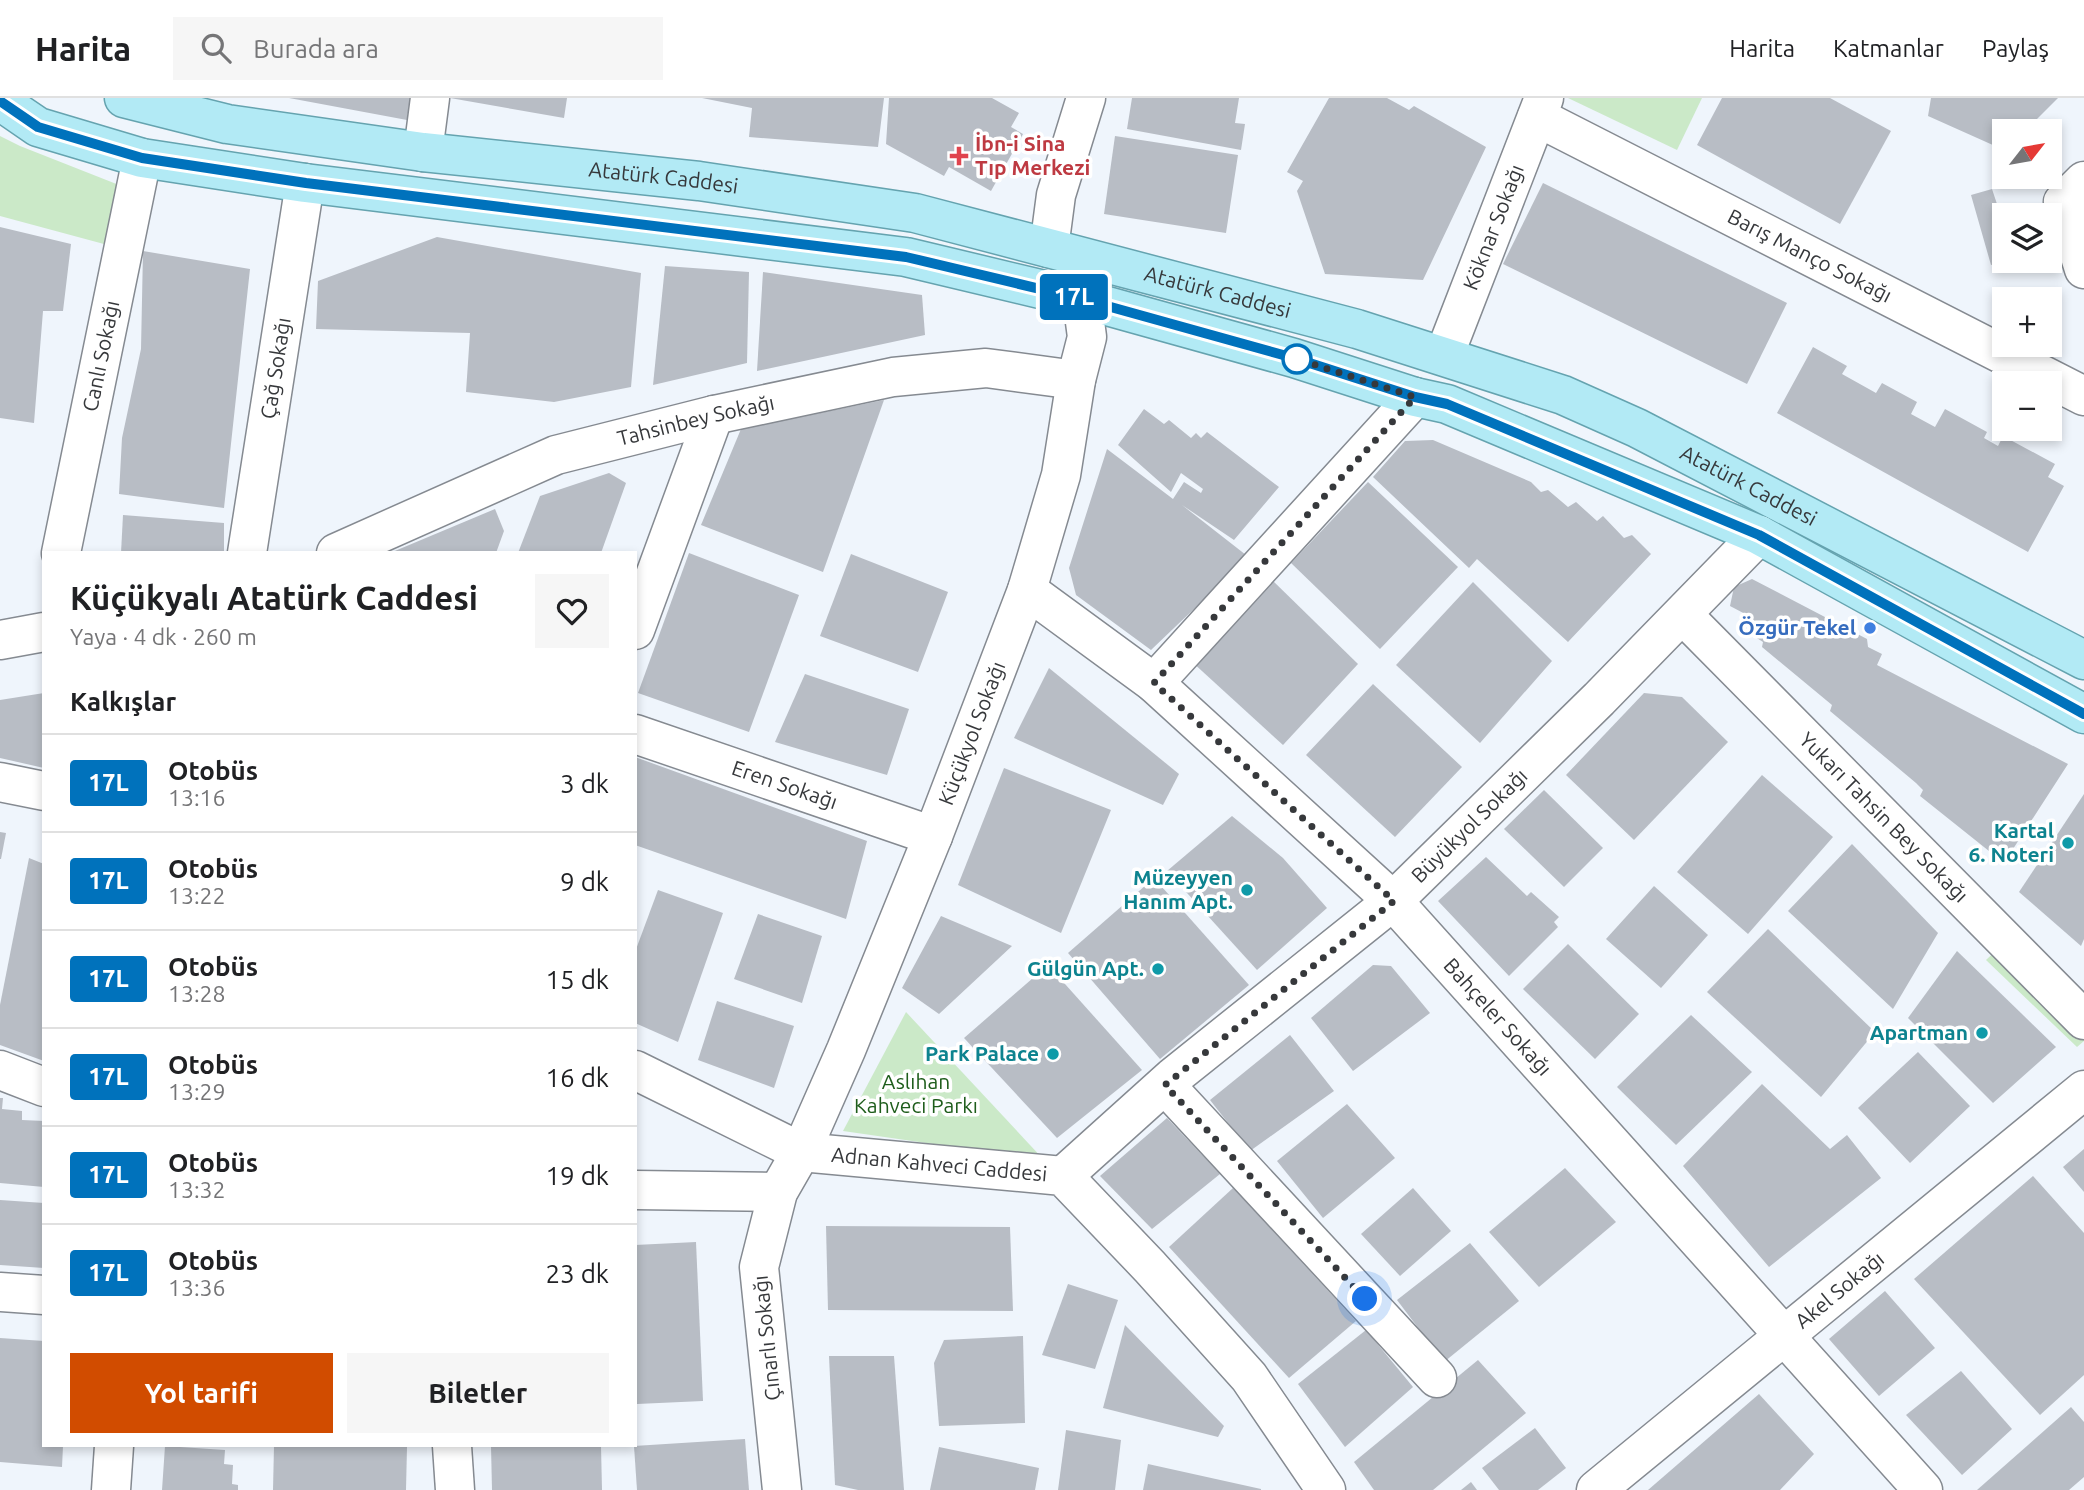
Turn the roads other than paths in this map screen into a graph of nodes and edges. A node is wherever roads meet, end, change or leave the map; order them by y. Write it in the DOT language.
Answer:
graph roads {
  1 [pos="124,98"];
  2 [pos="430,98"];
  3 [pos="1086,98"];
  4 [pos="0,101"];
  5 [pos="1540,108"];
  6 [pos="423,152"];
  7 [pos="142,158"];
  8 [pos="2084,181"];
  9 [pos="306,183"];
  10 [pos="1049,248"];
  11 [pos="2084,269"];
  12 [pos="1082,299"];
  13 [pos="1444,356"];
  14 [pos="1076,380"];
  15 [pos="2084,396"];
  16 [pos="1415,397"];
  17 [pos="714,415"];
  18 [pos="1759,535"];
  19 [pos="61,551"];
  20 [pos="247,551"];
  21 [pos="340,551"];
  22 [pos="1027,590"];
  23 [pos="1682,615"];
  24 [pos="637,625"];
  25 [pos="42,632"];
  26 [pos="0,640"];
  27 [pos="2084,660"];
  28 [pos="1154,683"];
  29 [pos="2084,714"];
  30 [pos="637,735"];
  31 [pos="0,782"];
  32 [pos="42,791"];
  33 [pos="933,836"];
  34 [pos="1394,901"];
  35 [pos="2084,1020"];
  36 [pos="0,1070"];
  37 [pos="637,1071"];
  38 [pos="1165,1085"];
  39 [pos="42,1086"];
  40 [pos="2084,1090"];
  41 [pos="801,1152"];
  42 [pos="1063,1176"];
  43 [pos="637,1190"];
  44 [pos="778,1192"];
  45 [pos="0,1292"];
  46 [pos="42,1295"];
  47 [pos="1784,1335"];
  48 [pos="1437,1377"];
  49 [pos="114,1447"];
  50 [pos="452,1447"];
  51 [pos="111,1490"];
  52 [pos="455,1490"];
  53 [pos="782,1490"];
  54 [pos="1326,1490"];
  55 [pos="1596,1490"];
  56 [pos="1923,1490"];
  1 -- 6 [label="main road, Atatürk Caddesi"];
  2 -- 6 [label="street"];
  3 -- 10 [label="street"];
  4 -- 7 [label="main road, Atatürk Caddesi"];
  5 -- 13 [label="street, Köknar Sokağı"];
  5 -- 15 [label="street, Barış Manço Sokağı"];
  6 -- 10 [label="main road, Atatürk Caddesi"];
  7 -- 9 [label="main road, Atatürk Caddesi"];
  7 -- 19 [label="street, Canlı Sokağı"];
  8 -- 11 [label="street"];
  9 -- 12 [label="main road, Atatürk Caddesi"];
  9 -- 20 [label="street, Çağ Sokağı"];
  10 -- 12 [label="main road"];
  10 -- 13 [label="main road, Atatürk Caddesi"];
  12 -- 14 [label="street, Küçükyol Sokağı"];
  12 -- 16 [label="main road, Atatürk Caddesi"];
  13 -- 27 [label="main road, Atatürk Caddesi"];
  14 -- 17 [label="street, Tahsinbey Sokağı"];
  14 -- 22 [label="street, Küçükyol Sokağı"];
  16 -- 18 [label="main road, Atatürk Caddesi"];
  16 -- 28 [label="street"];
  17 -- 21 [label="street, Tahsinbey Sokağı"];
  17 -- 24 [label="street"];
  18 -- 23 [label="street, Büyükyol Sokağı"];
  18 -- 29 [label="main road, Atatürk Caddesi"];
  22 -- 28 [label="street, Bahçeler Sokağı"];
  22 -- 33 [label="street, Küçükyol Sokağı"];
  23 -- 34 [label="street, Büyükyol Sokağı"];
  23 -- 35 [label="street, Yukarı Tahsin Bey Sokağı"];
  25 -- 26 [label="street"];
  28 -- 34 [label="street, Bahçeler Sokağı"];
  30 -- 33 [label="street, Eren Sokağı"];
  31 -- 32 [label="street"];
  33 -- 41 [label="street, Küçükyol Sokağı"];
  34 -- 38 [label="street, Büyükyol Sokağı"];
  34 -- 47 [label="street, Bahçeler Sokağı"];
  36 -- 39 [label="street"];
  37 -- 41 [label="street, Adnan Kahveci Caddesi"];
  38 -- 42 [label="street, Büyükyol Sokağı"];
  38 -- 48 [label="street"];
  40 -- 47 [label="street, Akel Sokağı"];
  41 -- 42 [label="street, Adnan Kahveci Caddesi"];
  41 -- 44 [label="street, Çınarlı Sokağı"];
  42 -- 54 [label="street, Adnan Kahveci Caddesi"];
  43 -- 44 [label="street"];
  44 -- 53 [label="street, Çınarlı Sokağı"];
  45 -- 46 [label="street"];
  47 -- 55 [label="street, Akel Sokağı"];
  47 -- 56 [label="street, Bahçeler Sokağı"];
  49 -- 51 [label="street"];
  50 -- 52 [label="street"];
}
